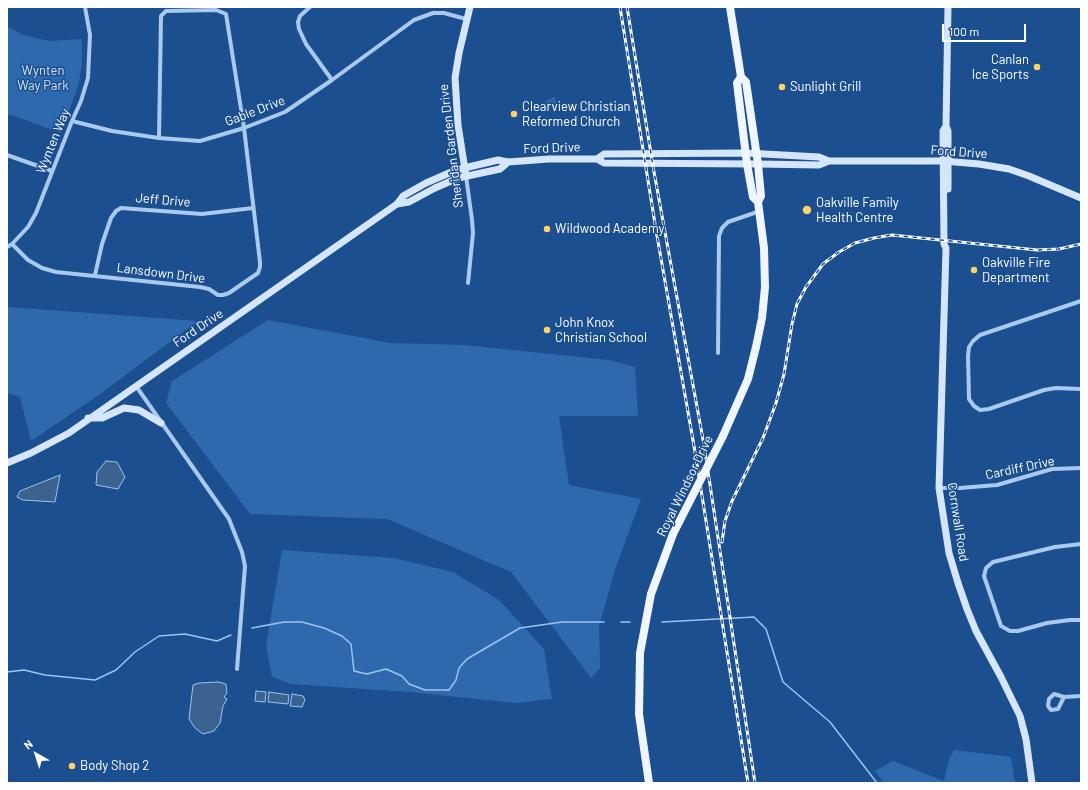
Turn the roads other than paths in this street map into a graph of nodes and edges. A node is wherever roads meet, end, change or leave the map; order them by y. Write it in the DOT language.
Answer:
graph roads {
  1 [pos="85,7"];
  2 [pos="310,7"];
  3 [pos="470,7"];
  4 [pos="730,7"];
  5 [pos="948,7"];
  6 [pos="466,19"];
  7 [pos="741,77"];
  8 [pos="332,80"];
  9 [pos="72,121"];
  10 [pos="244,128"];
  11 [pos="159,138"];
  12 [pos="746,153"];
  13 [pos="756,154"];
  14 [pos="7,155"];
  15 [pos="596,158"];
  16 [pos="829,161"];
  17 [pos="508,162"];
  18 [pos="945,162"];
  19 [pos="747,164"];
  20 [pos="758,164"];
  21 [pos="465,168"];
  22 [pos="52,171"];
  23 [pos="466,176"];
  24 [pos="1081,198"];
  25 [pos="758,202"];
  26 [pos="397,204"];
  27 [pos="253,208"];
  28 [pos="760,211"];
  29 [pos="12,244"];
  30 [pos="7,247"];
  31 [pos="95,275"];
  32 [pos="468,283"];
  33 [pos="1081,301"];
  34 [pos="718,354"];
  35 [pos="136,386"];
  36 [pos="1081,389"];
  37 [pos="88,418"];
  38 [pos="161,423"];
  39 [pos="7,463"];
  40 [pos="1081,468"];
  41 [pos="939,488"];
  42 [pos="1081,544"];
  43 [pos="1081,620"];
  44 [pos="237,668"];
  45 [pos="1081,696"];
  46 [pos="1064,697"];
  47 [pos="649,783"];
  48 [pos="1032,783"];
  1 -- 9 [label="street, Wynten Way"];
  2 -- 8 [label="street"];
  3 -- 6 [label="main road, Sheridan Garden Drive"];
  4 -- 7 [label="main road, Royal Windsor Drive"];
  5 -- 18 [label="main road, Cornwall Road"];
  6 -- 8 [label="street, Gable Drive"];
  6 -- 21 [label="main road, Sheridan Garden Drive"];
  7 -- 12 [label="main road, Royal Windsor Drive"];
  7 -- 13 [label="main road, Royal Windsor Drive"];
  8 -- 10 [label="street, Gable Drive"];
  9 -- 11 [label="street, Gable Drive"];
  9 -- 22 [label="street, Wynten Way"];
  10 -- 11 [label="street, Gable Drive"];
  10 -- 11 [label="street, Lansdown Drive"];
  10 -- 27 [label="street, Lansdown Drive"];
  12 -- 13 [label="main road, Ford Drive"];
  12 -- 15 [label="main road, Ford Drive"];
  12 -- 19 [label="main road, Royal Windsor Drive"];
  13 -- 16 [label="main road, Ford Drive"];
  13 -- 20 [label="main road, Royal Windsor Drive"];
  14 -- 22 [label="street"];
  15 -- 17 [label="main road, Ford Drive"];
  15 -- 19 [label="main road, Ford Drive"];
  16 -- 18 [label="main road, Ford Drive"];
  16 -- 20 [label="main road, Ford Drive"];
  17 -- 21 [label="main road, Ford Drive"];
  17 -- 23 [label="main road, Ford Drive"];
  18 -- 24 [label="main road, Ford Drive"];
  18 -- 41 [label="main road, Cornwall Road"];
  19 -- 20 [label="main road, Ford Drive"];
  19 -- 25 [label="main road, Royal Windsor Drive"];
  20 -- 25 [label="main road, Royal Windsor Drive"];
  21 -- 23 [label="main road, Sheridan Garden Drive"];
  21 -- 26 [label="main road, Ford Drive"];
  22 -- 29 [label="street, Wynten Way"];
  23 -- 26 [label="main road, Ford Drive"];
  23 -- 32 [label="street, Sheridan Garden Drive"];
  25 -- 28 [label="main road, Royal Windsor Drive"];
  26 -- 35 [label="main road, Ford Drive"];
  27 -- 31 [label="street, Jeff Drive"];
  27 -- 31 [label="street, Lansdown Drive"];
  28 -- 34 [label="street"];
  28 -- 47 [label="main road, Royal Windsor Drive, bridge"];
  29 -- 30 [label="street, Wynten Way"];
  29 -- 31 [label="street, Lansdown Drive"];
  33 -- 36 [label="street"];
  35 -- 37 [label="main road, Ford Drive"];
  35 -- 38 [label="street"];
  37 -- 38 [label="main road"];
  37 -- 39 [label="main road, Ford Drive"];
  38 -- 44 [label="street"];
  40 -- 41 [label="street, Cardiff Drive"];
  41 -- 48 [label="main road, Cornwall Road"];
  42 -- 43 [label="street"];
  45 -- 46 [label="street"];
  46 -- 46 [label="street"];
}
